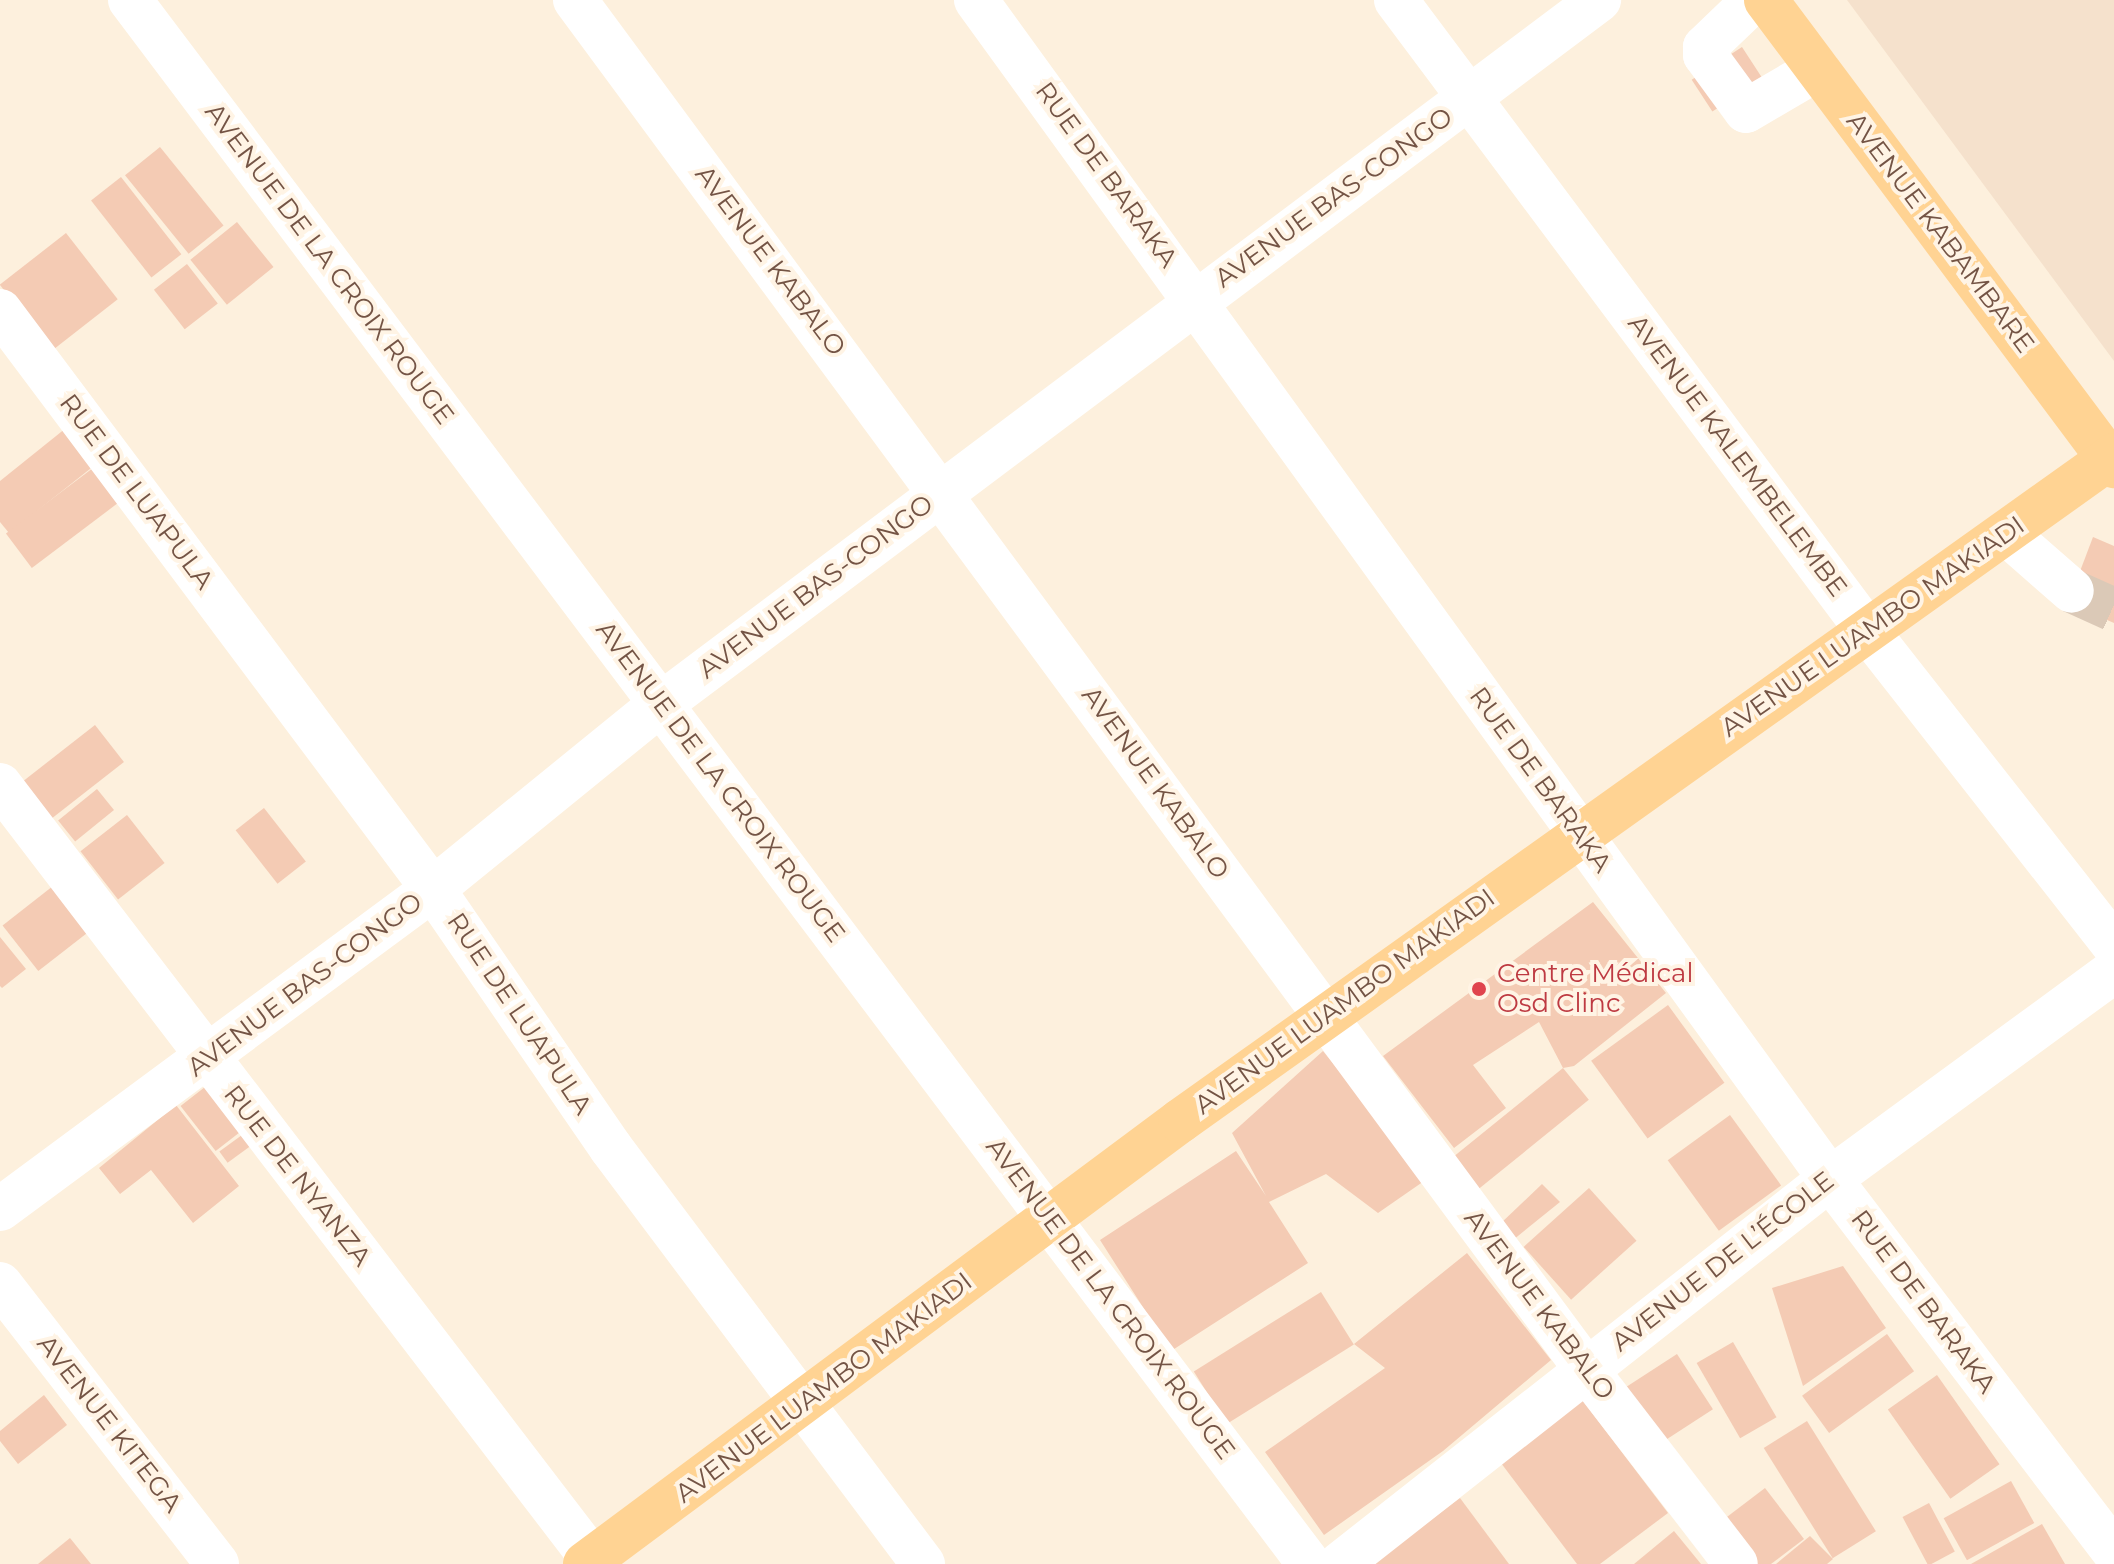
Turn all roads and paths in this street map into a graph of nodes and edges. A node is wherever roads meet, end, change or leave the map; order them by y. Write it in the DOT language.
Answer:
graph roads {
  1 [pos="130,0"];
  2 [pos="575,0"];
  3 [pos="976,0"];
  4 [pos="1396,0"];
  5 [pos="1599,0"];
  6 [pos="1754,0"];
  7 [pos="1766,0"];
  8 [pos="1818,69"];
  9 [pos="1471,97"];
  10 [pos="1197,299"];
  11 [pos="0,311"];
  12 [pos="2112,460"];
  13 [pos="942,492"];
  14 [pos="2007,534"];
  15 [pos="2072,591"];
  16 [pos="1866,629"];
  17 [pos="661,704"];
  18 [pos="0,785"];
  19 [pos="1578,835"];
  20 [pos="433,889"];
  21 [pos="2114,945"];
  22 [pos="2114,971"];
  23 [pos="1326,1016"];
  24 [pos="207,1060"];
  25 [pos="1830,1179"];
  26 [pos="0,1209"];
  27 [pos="1050,1218"];
  28 [pos="0,1284"];
  29 [pos="1585,1368"];
  30 [pos="803,1406"];
  31 [pos="2114,1552"];
  32 [pos="591,1562"];
  33 [pos="217,1564"];
  34 [pos="923,1564"];
  35 [pos="1309,1564"];
  36 [pos="1340,1564"];
  37 [pos="1736,1564"];
  1 -- 17 [label="street, AVENUE DE LA CROIX ROUGE"];
  2 -- 13 [label="street, AVENUE KABALO"];
  3 -- 10 [label="street, RUE DE BARAKA"];
  4 -- 9 [label="street, AVENUE KALEMBELEMBE"];
  5 -- 9 [label="street, AVENUE BAS-CONGO"];
  6 -- 8 [label="street"];
  7 -- 8 [label="main road, AVENUE KABAMBARE"];
  8 -- 12 [label="main road, AVENUE KABAMBARE"];
  9 -- 10 [label="street, AVENUE BAS-CONGO"];
  9 -- 16 [label="street, AVENUE KALEMBELEMBE"];
  10 -- 13 [label="street, AVENUE BAS-CONGO"];
  10 -- 19 [label="street, RUE DE BARAKA"];
  11 -- 20 [label="street, RUE DE LUAPULA"];
  12 -- 14 [label="main road, AVENUE LUAMBO MAKIADI"];
  13 -- 17 [label="street, AVENUE BAS-CONGO"];
  13 -- 23 [label="street, AVENUE KABALO"];
  14 -- 15 [label="street"];
  14 -- 16 [label="main road, AVENUE LUAMBO MAKIADI"];
  16 -- 19 [label="main road, AVENUE LUAMBO MAKIADI"];
  16 -- 21 [label="street, AVENUE KALEMBELEMBE"];
  17 -- 20 [label="street, AVENUE BAS-CONGO"];
  17 -- 27 [label="street, AVENUE DE LA CROIX ROUGE"];
  18 -- 24 [label="street, RUE DE NYANZA"];
  19 -- 23 [label="main road, AVENUE LUAMBO MAKIADI"];
  19 -- 25 [label="street, RUE DE BARAKA"];
  20 -- 24 [label="street, AVENUE BAS-CONGO"];
  20 -- 30 [label="street, RUE DE LUAPULA"];
  22 -- 25 [label="street, AVENUE DE L’ÉCOLE"];
  23 -- 27 [label="main road, AVENUE LUAMBO MAKIADI"];
  23 -- 29 [label="street, AVENUE KABALO"];
  24 -- 26 [label="street, AVENUE BAS-CONGO"];
  24 -- 32 [label="street, RUE DE NYANZA"];
  25 -- 29 [label="street, AVENUE DE L’ÉCOLE"];
  25 -- 31 [label="street, RUE DE BARAKA"];
  27 -- 30 [label="main road, AVENUE LUAMBO MAKIADI"];
  27 -- 35 [label="street, AVENUE DE LA CROIX ROUGE"];
  28 -- 33 [label="street, AVENUE KITEGA"];
  29 -- 36 [label="street, AVENUE DE L’ÉCOLE"];
  29 -- 37 [label="street, AVENUE KABALO"];
  30 -- 32 [label="main road, AVENUE LUAMBO MAKIADI"];
  30 -- 34 [label="street, RUE DE LUAPULA"];
}
